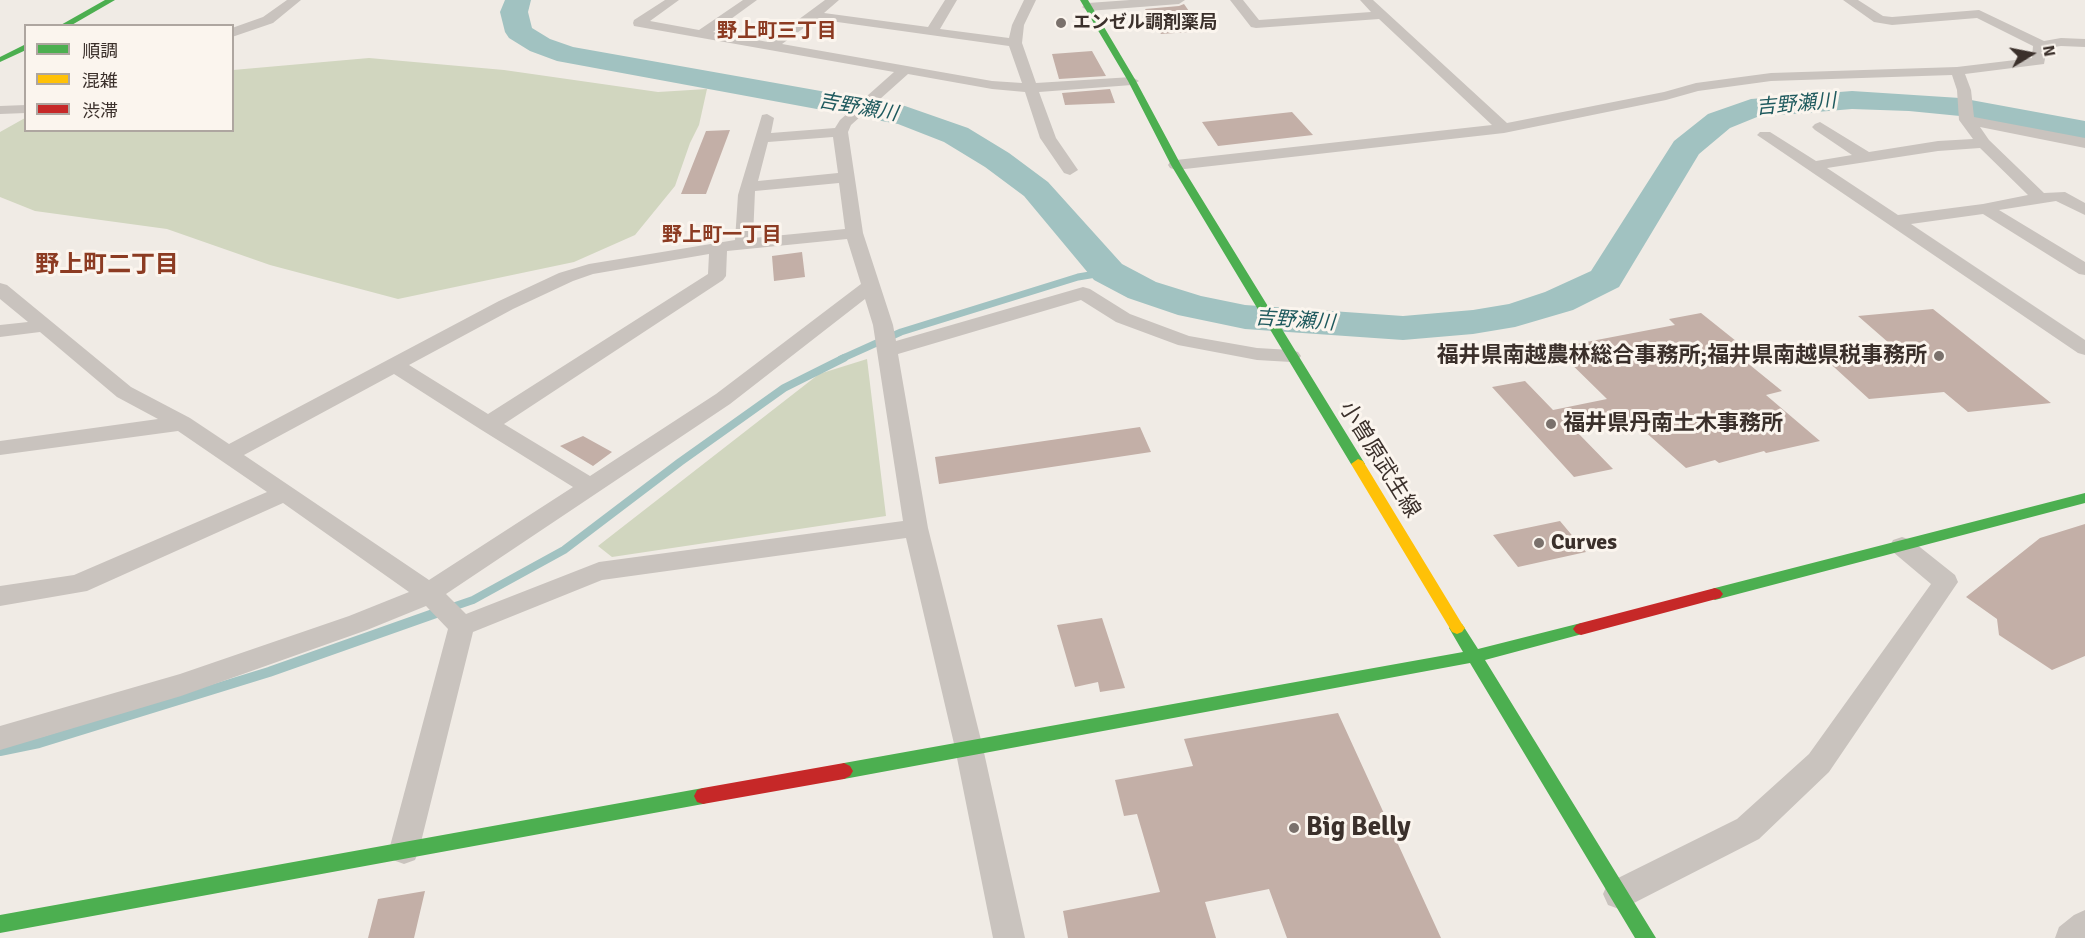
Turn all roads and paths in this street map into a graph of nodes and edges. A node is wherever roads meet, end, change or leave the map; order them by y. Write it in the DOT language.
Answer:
graph roads {
  1 [pos="111,0"];
  2 [pos="295,0"];
  3 [pos="673,0"];
  4 [pos="751,0"];
  5 [pos="833,0"];
  6 [pos="951,0"];
  7 [pos="1030,0"];
  8 [pos="1179,0"];
  9 [pos="1236,0"];
  10 [pos="1366,0"];
  11 [pos="1849,0"];
  12 [pos="1086,3"];
  13 [pos="814,15"];
  14 [pos="1382,15"];
  15 [pos="67,24"];
  16 [pos="234,32"];
  17 [pos="931,33"];
  18 [pos="701,34"];
  19 [pos="1015,43"];
  20 [pos="2085,43"];
  21 [pos="2042,45"];
  22 [pos="771,46"];
  23 [pos="24,47"];
  24 [pos="0,60"];
  25 [pos="903,71"];
  26 [pos="1957,71"];
  27 [pos="1132,81"];
  28 [pos="1031,88"];
  29 [pos="24,109"];
  30 [pos="0,110"];
  31 [pos="767,118"];
  32 [pos="1967,120"];
  33 [pos="843,127"];
  34 [pos="1820,127"];
  35 [pos="1504,128"];
  36 [pos="1765,135"];
  37 [pos="762,138"];
  38 [pos="1984,143"];
  39 [pos="2085,143"];
  40 [pos="1865,157"];
  41 [pos="1176,165"];
  42 [pos="1813,166"];
  43 [pos="1070,170"];
  44 [pos="846,177"];
  45 [pos="748,187"];
  46 [pos="2042,200"];
  47 [pos="1986,210"];
  48 [pos="2085,210"];
  49 [pos="1895,221"];
  50 [pos="854,233"];
  51 [pos="744,244"];
  52 [pos="718,247"];
  53 [pos="2085,270"];
  54 [pos="871,285"];
  55 [pos="0,289"];
  56 [pos="42,326"];
  57 [pos="0,331"];
  58 [pos="2085,349"];
  59 [pos="888,350"];
  60 [pos="1288,352"];
  61 [pos="394,365"];
  62 [pos="182,423"];
  63 [pos="488,424"];
  64 [pos="0,448"];
  65 [pos="228,454"];
  66 [pos="590,487"];
  67 [pos="285,493"];
  68 [pos="2085,498"];
  69 [pos="916,528"];
  70 [pos="1902,546"];
  71 [pos="429,593"];
  72 [pos="0,596"];
  73 [pos="462,626"];
  74 [pos="1475,656"];
  75 [pos="0,738"];
  76 [pos="969,748"];
  77 [pos="404,849"];
  78 [pos="1619,894"];
  79 [pos="0,924"];
  80 [pos="2085,926"];
  81 [pos="1009,938"];
  82 [pos="1646,938"];
  83 [pos="2071,938"];
  1 -- 15 [label="street"];
  2 -- 16 [label="street"];
  3 -- 18 [label="street"];
  4 -- 18 [label="street"];
  5 -- 13 [label="street"];
  6 -- 17 [label="street"];
  7 -- 19 [label="street"];
  8 -- 12 [label="street"];
  9 -- 14 [label="street"];
  10 -- 14 [label="street"];
  11 -- 21 [label="street"];
  12 -- 27 [label="street, 小曽原武生線"];
  13 -- 17 [label="street"];
  13 -- 22 [label="street"];
  14 -- 35 [label="street"];
  17 -- 19 [label="street"];
  18 -- 22 [label="street"];
  19 -- 28 [label="street"];
  20 -- 21 [label="street"];
  21 -- 26 [label="street"];
  22 -- 25 [label="street"];
  23 -- 24 [label="street"];
  25 -- 28 [label="street"];
  25 -- 33 [label="street"];
  26 -- 32 [label="street"];
  26 -- 35 [label="street"];
  27 -- 28 [label="street"];
  27 -- 41 [label="street, 小曽原武生線"];
  28 -- 43 [label="street"];
  29 -- 30 [label="street"];
  31 -- 37 [label="street"];
  32 -- 38 [label="street"];
  32 -- 39 [label="street"];
  33 -- 37 [label="street"];
  33 -- 44 [label="street"];
  34 -- 40 [label="street"];
  35 -- 41 [label="street"];
  36 -- 42 [label="street"];
  37 -- 45 [label="street"];
  38 -- 40 [label="street"];
  38 -- 46 [label="street"];
  40 -- 42 [label="street"];
  41 -- 60 [label="street, 小曽原武生線"];
  42 -- 49 [label="street"];
  44 -- 45 [label="street"];
  44 -- 50 [label="street"];
  45 -- 51 [label="street"];
  46 -- 47 [label="street"];
  46 -- 48 [label="street"];
  47 -- 49 [label="street"];
  47 -- 53 [label="street"];
  49 -- 58 [label="street"];
  50 -- 51 [label="street"];
  50 -- 54 [label="street"];
  51 -- 52 [label="street"];
  52 -- 61 [label="street"];
  52 -- 63 [label="street"];
  54 -- 59 [label="street"];
  54 -- 66 [label="street"];
  55 -- 56 [label="street"];
  56 -- 57 [label="street"];
  56 -- 62 [label="street"];
  59 -- 60 [label="street"];
  59 -- 69 [label="street"];
  60 -- 74 [label="street, 小曽原武生線"];
  61 -- 63 [label="street"];
  61 -- 65 [label="street"];
  62 -- 64 [label="street"];
  62 -- 65 [label="street"];
  63 -- 66 [label="street"];
  65 -- 67 [label="street"];
  66 -- 71 [label="street"];
  67 -- 71 [label="street"];
  67 -- 72 [label="street"];
  68 -- 70 [label="street"];
  69 -- 73 [label="street"];
  69 -- 76 [label="street"];
  70 -- 74 [label="street"];
  70 -- 78 [label="street"];
  71 -- 73 [label="street"];
  71 -- 75 [label="street"];
  73 -- 77 [label="street"];
  74 -- 76 [label="street"];
  74 -- 78 [label="street, 小曽原武生線"];
  76 -- 77 [label="street"];
  76 -- 81 [label="street"];
  77 -- 79 [label="street"];
  78 -- 82 [label="street, 小曽原武生線"];
  80 -- 83 [label="street"];
}
